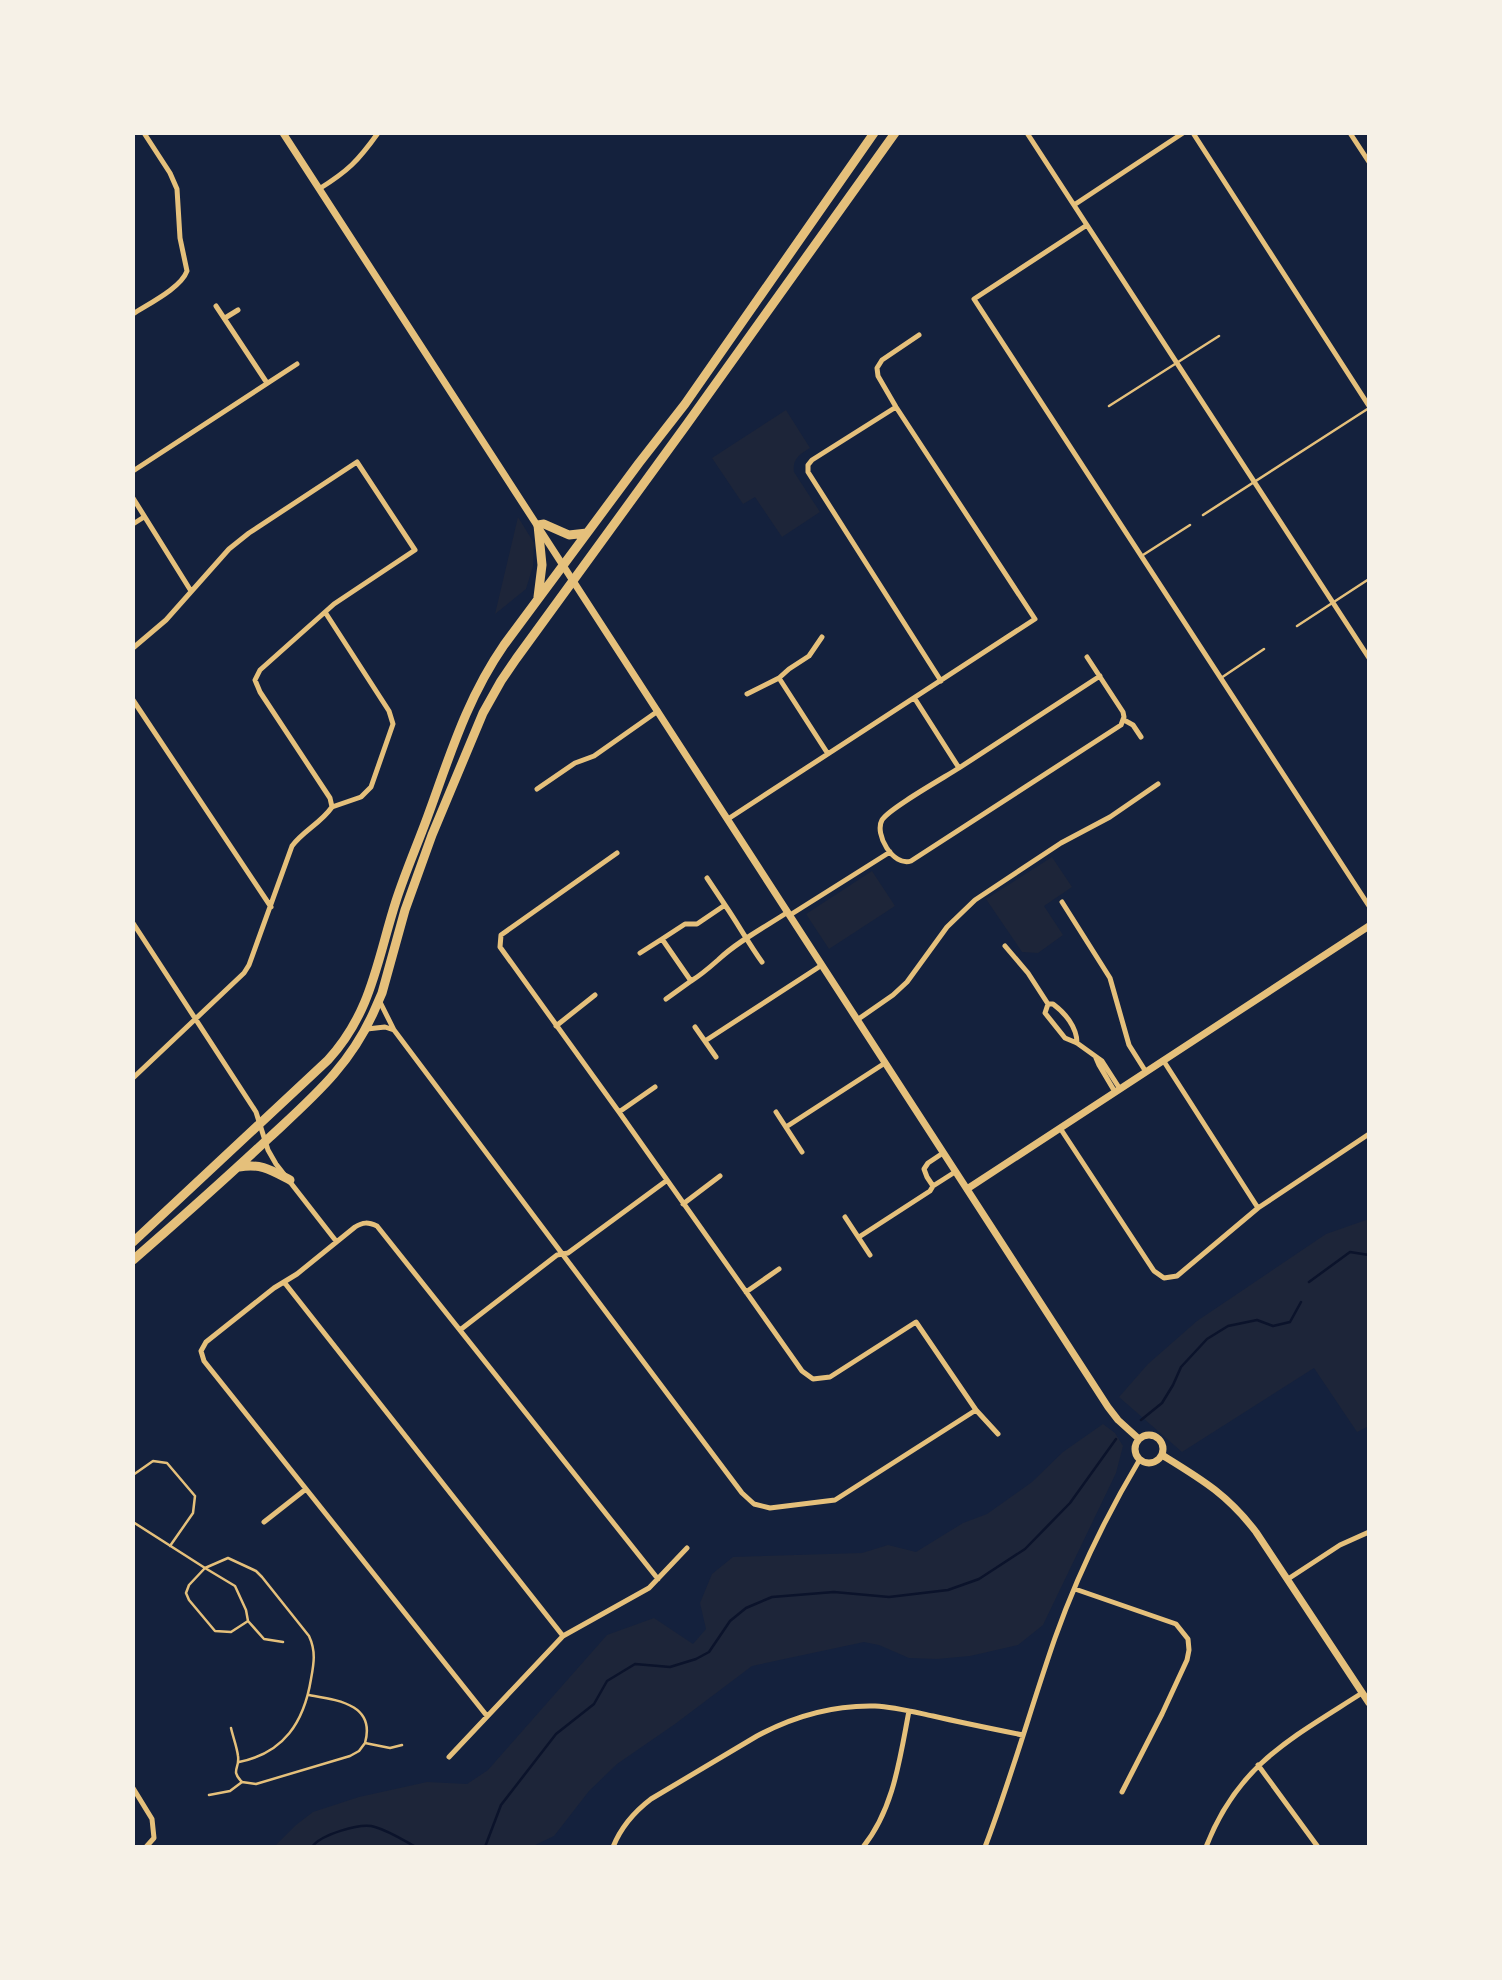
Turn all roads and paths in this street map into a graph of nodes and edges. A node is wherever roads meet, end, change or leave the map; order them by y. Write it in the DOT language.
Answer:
graph roads {
  1 [pos="144,133"];
  2 [pos="283,133"];
  3 [pos="378,133"];
  4 [pos="874,133"];
  5 [pos="895,133"];
  6 [pos="1027,133"];
  7 [pos="1183,133"];
  8 [pos="1193,133"];
  9 [pos="1350,133"];
  10 [pos="1369,148"];
  11 [pos="1363,152"];
  12 [pos="1369,162"];
  13 [pos="319,189"];
  14 [pos="1074,205"];
  15 [pos="1087,225"];
  16 [pos="216,306"];
  17 [pos="238,310"];
  18 [pos="133,314"];
  19 [pos="225,318"];
  20 [pos="919,335"];
  21 [pos="1219,336"];
  22 [pos="1177,363"];
  23 [pos="297,364"];
  24 [pos="267,383"];
  25 [pos="896,407"];
  26 [pos="1109,407"];
  27 [pos="1369,407"];
  28 [pos="133,471"];
  29 [pos="1255,483"];
  30 [pos="133,498"];
  31 [pos="1203,516"];
  32 [pos="144,517"];
  33 [pos="133,524"];
  34 [pos="538,525"];
  35 [pos="1190,525"];
  36 [pos="587,533"];
  37 [pos="1142,556"];
  38 [pos="564,565"];
  39 [pos="1369,579"];
  40 [pos="573,580"];
  41 [pos="191,591"];
  42 [pos="538,599"];
  43 [pos="1333,602"];
  44 [pos="324,611"];
  45 [pos="1297,626"];
  46 [pos="822,637"];
  47 [pos="133,648"];
  48 [pos="1264,649"];
  49 [pos="1087,657"];
  50 [pos="1369,658"];
  51 [pos="1100,677"];
  52 [pos="779,678"];
  53 [pos="1220,678"];
  54 [pos="941,681"];
  55 [pos="747,694"];
  56 [pos="915,699"];
  57 [pos="133,700"];
  58 [pos="658,711"];
  59 [pos="1124,720"];
  60 [pos="1141,737"];
  61 [pos="828,754"];
  62 [pos="959,768"];
  63 [pos="1158,784"];
  64 [pos="537,789"];
  65 [pos="332,807"];
  66 [pos="728,819"];
  67 [pos="890,852"];
  68 [pos="617,853"];
  69 [pos="707,878"];
  70 [pos="1062,902"];
  71 [pos="725,905"];
  72 [pos="1369,906"];
  73 [pos="271,907"];
  74 [pos="789,914"];
  75 [pos="133,923"];
  76 [pos="1369,926"];
  77 [pos="748,938"];
  78 [pos="662,939"];
  79 [pos="1005,946"];
  80 [pos="640,953"];
  81 [pos="762,962"];
  82 [pos="822,965"];
  83 [pos="691,981"];
  84 [pos="596,995"];
  85 [pos="379,999"];
  86 [pos="666,999"];
  87 [pos="1048,1004"];
  88 [pos="195,1019"];
  89 [pos="857,1020"];
  90 [pos="556,1026"];
  91 [pos="695,1027"];
  92 [pos="366,1029"];
  93 [pos="394,1030"];
  94 [pos="705,1041"];
  95 [pos="1077,1043"];
  96 [pos="716,1057"];
  97 [pos="1163,1060"];
  98 [pos="885,1063"];
  99 [pos="1146,1072"];
  100 [pos="133,1077"];
  101 [pos="655,1087"];
  102 [pos="1118,1090"];
  103 [pos="620,1112"];
  104 [pos="776,1112"];
  105 [pos="260,1124"];
  106 [pos="786,1127"];
  107 [pos="1060,1128"];
  108 [pos="1369,1134"];
  109 [pos="265,1142"];
  110 [pos="802,1152"];
  111 [pos="943,1153"];
  112 [pos="237,1167"];
  113 [pos="955,1172"];
  114 [pos="720,1176"];
  115 [pos="290,1180"];
  116 [pos="666,1181"];
  117 [pos="933,1186"];
  118 [pos="967,1189"];
  119 [pos="683,1204"];
  120 [pos="1258,1208"];
  121 [pos="845,1217"];
  122 [pos="859,1237"];
  123 [pos="336,1241"];
  124 [pos="133,1242"];
  125 [pos="562,1254"];
  126 [pos="870,1255"];
  127 [pos="133,1261"];
  128 [pos="779,1269"];
  129 [pos="284,1282"];
  130 [pos="746,1292"];
  131 [pos="460,1330"];
  132 [pos="976,1410"];
  133 [pos="998,1434"];
  134 [pos="1139,1439"];
  135 [pos="1161,1455"];
  136 [pos="1140,1459"];
  137 [pos="133,1475"];
  138 [pos="306,1489"];
  139 [pos="133,1522"];
  140 [pos="264,1522"];
  141 [pos="1369,1532"];
  142 [pos="170,1546"];
  143 [pos="687,1548"];
  144 [pos="205,1567"];
  145 [pos="659,1578"];
  146 [pos="1288,1579"];
  147 [pos="1075,1589"];
  148 [pos="248,1621"];
  149 [pos="563,1636"];
  150 [pos="283,1642"];
  151 [pos="1362,1693"];
  152 [pos="309,1695"];
  153 [pos="1369,1703"];
  154 [pos="909,1711"];
  155 [pos="487,1716"];
  156 [pos="231,1728"];
  157 [pos="1023,1735"];
  158 [pos="365,1743"];
  159 [pos="402,1745"];
  160 [pos="449,1757"];
  161 [pos="239,1762"];
  162 [pos="1258,1765"];
  163 [pos="242,1782"];
  164 [pos="133,1788"];
  165 [pos="1122,1792"];
  166 [pos="209,1795"];
  167 [pos="146,1847"];
  168 [pos="613,1847"];
  169 [pos="863,1847"];
  170 [pos="985,1847"];
  171 [pos="1206,1847"];
  172 [pos="1318,1847"];
  1 -- 18 [label="street"];
  2 -- 13 [label="street"];
  3 -- 13 [label="street"];
  4 -- 36 [label="highway"];
  5 -- 40 [label="highway"];
  6 -- 14 [label="street"];
  7 -- 14 [label="street"];
  8 -- 27 [label="street"];
  9 -- 11 [label="street"];
  10 -- 11 [label="street"];
  11 -- 12 [label="street"];
  13 -- 34 [label="street"];
  14 -- 15 [label="street"];
  15 -- 22 [label="street"];
  15 -- 37 [label="street"];
  16 -- 19 [label="street"];
  17 -- 19 [label="street"];
  19 -- 24 [label="street"];
  20 -- 25 [label="street"];
  21 -- 22 [label="lane"];
  22 -- 26 [label="lane"];
  22 -- 29 [label="street"];
  23 -- 24 [label="street"];
  24 -- 28 [label="street"];
  25 -- 54 [label="street"];
  25 -- 54 [label="street"];
  27 -- 29 [label="lane"];
  29 -- 31 [label="lane"];
  29 -- 43 [label="street"];
  30 -- 32 [label="street"];
  32 -- 33 [label="street"];
  32 -- 41 [label="street"];
  34 -- 36 [label="highway"];
  34 -- 38 [label="street"];
  34 -- 42 [label="highway"];
  35 -- 37 [label="lane"];
  36 -- 38 [label="highway"];
  37 -- 53 [label="street"];
  38 -- 40 [label="street"];
  38 -- 42 [label="highway"];
  39 -- 43 [label="lane"];
  40 -- 58 [label="street"];
  40 -- 85 [label="highway"];
  41 -- 44 [label="street"];
  41 -- 47 [label="street"];
  42 -- 105 [label="highway"];
  43 -- 45 [label="lane"];
  43 -- 50 [label="street"];
  44 -- 65 [label="street"];
  44 -- 65 [label="street"];
  46 -- 52 [label="street"];
  48 -- 53 [label="lane"];
  49 -- 51 [label="street"];
  51 -- 59 [label="street"];
  51 -- 62 [label="street"];
  52 -- 55 [label="street"];
  52 -- 61 [label="street"];
  53 -- 72 [label="street"];
  54 -- 56 [label="street"];
  56 -- 61 [label="street"];
  56 -- 62 [label="street"];
  57 -- 73 [label="street"];
  58 -- 64 [label="street"];
  58 -- 66 [label="street"];
  59 -- 60 [label="street"];
  59 -- 67 [label="street"];
  61 -- 66 [label="street"];
  62 -- 67 [label="street"];
  63 -- 89 [label="street"];
  65 -- 73 [label="street"];
  66 -- 74 [label="street"];
  67 -- 74 [label="street"];
  68 -- 90 [label="street"];
  69 -- 71 [label="street"];
  70 -- 99 [label="street"];
  71 -- 77 [label="street"];
  71 -- 78 [label="street"];
  73 -- 88 [label="street"];
  74 -- 77 [label="street"];
  74 -- 82 [label="street"];
  75 -- 88 [label="street"];
  76 -- 97 [label="street"];
  77 -- 81 [label="street"];
  77 -- 83 [label="street"];
  78 -- 80 [label="street"];
  78 -- 83 [label="street"];
  79 -- 87 [label="street"];
  82 -- 89 [label="street"];
  82 -- 94 [label="street"];
  83 -- 86 [label="street"];
  84 -- 90 [label="street"];
  85 -- 92 [label="highway"];
  85 -- 93 [label="street"];
  87 -- 95 [label="street"];
  87 -- 95 [label="street"];
  88 -- 100 [label="street"];
  88 -- 105 [label="street"];
  89 -- 98 [label="street"];
  90 -- 103 [label="street"];
  91 -- 94 [label="street"];
  92 -- 93 [label="street"];
  92 -- 109 [label="highway"];
  93 -- 125 [label="street"];
  94 -- 96 [label="street"];
  95 -- 102 [label="street"];
  97 -- 99 [label="street"];
  97 -- 120 [label="street"];
  98 -- 106 [label="street"];
  98 -- 111 [label="street"];
  99 -- 102 [label="street"];
  101 -- 103 [label="street"];
  102 -- 107 [label="street"];
  103 -- 116 [label="street"];
  104 -- 106 [label="street"];
  105 -- 109 [label="street"];
  105 -- 124 [label="highway"];
  106 -- 110 [label="street"];
  107 -- 118 [label="street"];
  107 -- 120 [label="street"];
  108 -- 120 [label="street"];
  109 -- 112 [label="highway"];
  109 -- 115 [label="street"];
  111 -- 113 [label="street"];
  111 -- 117 [label="street"];
  112 -- 115 [label="highway"];
  112 -- 127 [label="highway"];
  113 -- 117 [label="street"];
  113 -- 118 [label="street"];
  114 -- 119 [label="street"];
  115 -- 123 [label="street"];
  116 -- 119 [label="street"];
  116 -- 125 [label="street"];
  117 -- 122 [label="street"];
  118 -- 134 [label="street"];
  119 -- 130 [label="street"];
  121 -- 122 [label="street"];
  122 -- 126 [label="street"];
  123 -- 129 [label="street"];
  123 -- 131 [label="street"];
  125 -- 131 [label="street"];
  125 -- 132 [label="street"];
  128 -- 130 [label="street"];
  129 -- 138 [label="street"];
  129 -- 149 [label="street"];
  130 -- 132 [label="street"];
  131 -- 145 [label="street"];
  132 -- 133 [label="street"];
  134 -- 135 [label="street"];
  134 -- 136 [label="street"];
  135 -- 136 [label="street"];
  135 -- 146 [label="street"];
  136 -- 147 [label="street"];
  137 -- 142 [label="lane"];
  138 -- 140 [label="street"];
  138 -- 155 [label="street"];
  139 -- 142 [label="lane"];
  141 -- 146 [label="street"];
  142 -- 144 [label="lane"];
  143 -- 145 [label="street"];
  144 -- 148 [label="lane"];
  144 -- 148 [label="lane"];
  144 -- 152 [label="lane"];
  145 -- 149 [label="street"];
  146 -- 151 [label="street"];
  147 -- 157 [label="street"];
  147 -- 165 [label="street"];
  148 -- 150 [label="lane"];
  149 -- 155 [label="street"];
  151 -- 153 [label="street"];
  151 -- 162 [label="street"];
  152 -- 158 [label="lane"];
  152 -- 161 [label="lane"];
  154 -- 157 [label="street"];
  154 -- 168 [label="street"];
  154 -- 169 [label="street"];
  155 -- 160 [label="street"];
  156 -- 161 [label="lane"];
  157 -- 170 [label="street"];
  158 -- 159 [label="lane"];
  158 -- 163 [label="lane"];
  161 -- 163 [label="lane"];
  162 -- 171 [label="street"];
  162 -- 172 [label="street"];
  163 -- 166 [label="lane"];
  164 -- 167 [label="street"];
}
